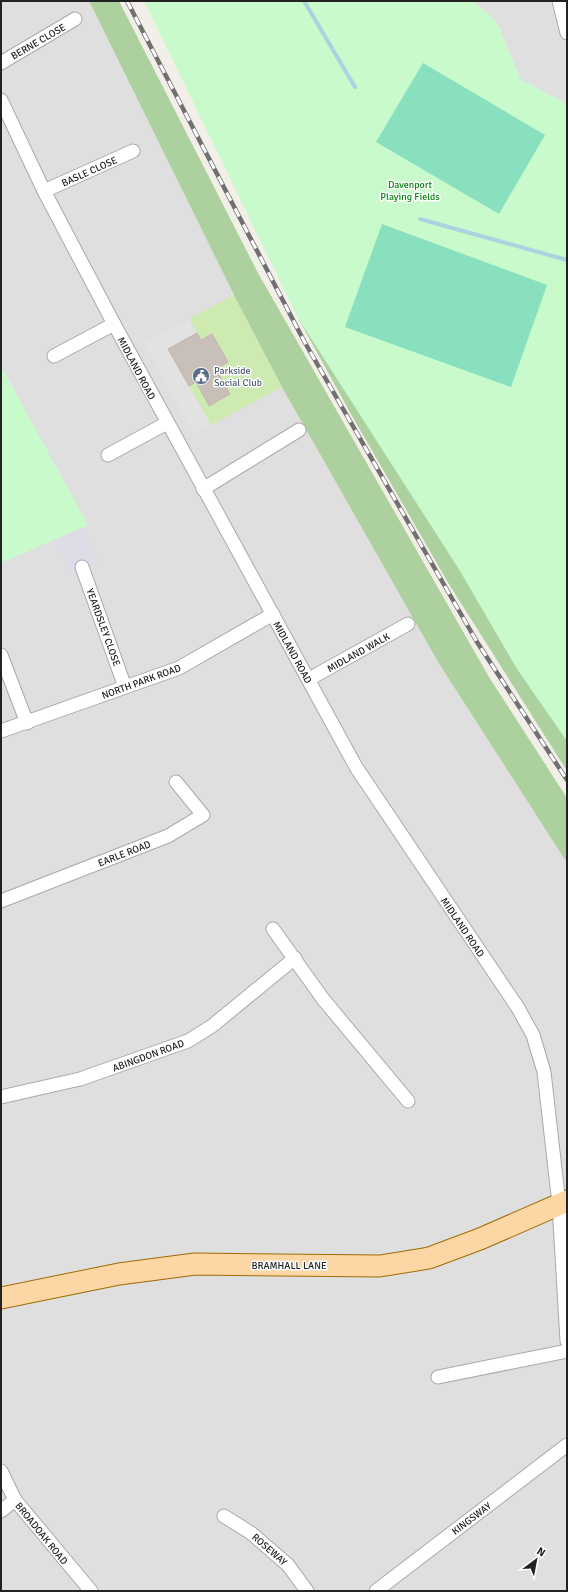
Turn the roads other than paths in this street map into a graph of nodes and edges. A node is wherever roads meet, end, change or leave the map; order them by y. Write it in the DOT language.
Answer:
graph roads {
  1 [pos="559,1"];
  2 [pos="76,19"];
  3 [pos="567,32"];
  4 [pos="1,63"];
  5 [pos="1,100"];
  6 [pos="133,151"];
  7 [pos="44,191"];
  8 [pos="114,324"];
  9 [pos="54,356"];
  10 [pos="167,423"];
  11 [pos="299,430"];
  12 [pos="108,455"];
  13 [pos="203,488"];
  14 [pos="82,567"];
  15 [pos="273,614"];
  16 [pos="408,624"];
  17 [pos="1,655"];
  18 [pos="308,679"];
  19 [pos="125,687"];
  20 [pos="27,723"];
  21 [pos="1,731"];
  22 [pos="176,782"];
  23 [pos="1,901"];
  24 [pos="272,929"];
  25 [pos="295,958"];
  26 [pos="1,1097"];
  27 [pos="408,1101"];
  28 [pos="563,1203"];
  29 [pos="1,1298"];
  30 [pos="566,1322"];
  31 [pos="567,1342"];
  32 [pos="567,1351"];
  33 [pos="438,1377"];
  34 [pos="567,1444"];
  35 [pos="1,1471"];
  36 [pos="15,1500"];
  37 [pos="1,1511"];
  38 [pos="224,1516"];
  39 [pos="91,1591"];
  40 [pos="307,1591"];
  41 [pos="376,1591"];
  1 -- 3 [label="street"];
  2 -- 4 [label="street, BERNE CLOSE"];
  5 -- 7 [label="street, MIDLAND ROAD"];
  6 -- 7 [label="street, BASLE CLOSE"];
  7 -- 8 [label="street, MIDLAND ROAD"];
  8 -- 9 [label="street"];
  8 -- 10 [label="street, MIDLAND ROAD"];
  10 -- 12 [label="street"];
  10 -- 13 [label="street, MIDLAND ROAD"];
  11 -- 13 [label="street"];
  13 -- 15 [label="street, MIDLAND ROAD"];
  14 -- 19 [label="street, YEARDSLEY CLOSE"];
  15 -- 18 [label="street, MIDLAND ROAD"];
  15 -- 19 [label="street, NORTH PARK ROAD"];
  16 -- 18 [label="street, MIDLAND WALK"];
  17 -- 20 [label="street"];
  18 -- 28 [label="street, MIDLAND ROAD"];
  19 -- 20 [label="street, NORTH PARK ROAD"];
  20 -- 21 [label="street, NORTH PARK ROAD"];
  22 -- 23 [label="street, EARLE ROAD"];
  24 -- 25 [label="street"];
  25 -- 26 [label="street, ABINGDON ROAD"];
  25 -- 27 [label="street"];
  28 -- 29 [label="main road, BRAMHALL LANE"];
  28 -- 30 [label="street, MIDLAND ROAD"];
  30 -- 31 [label="street, MIDLAND ROAD"];
  32 -- 33 [label="street"];
  34 -- 41 [label="street, KINGSWAY"];
  35 -- 36 [label="street, BROADOAK ROAD"];
  36 -- 37 [label="street"];
  36 -- 39 [label="street, BROADOAK ROAD"];
  38 -- 40 [label="street, ROSEWAY"];
}
